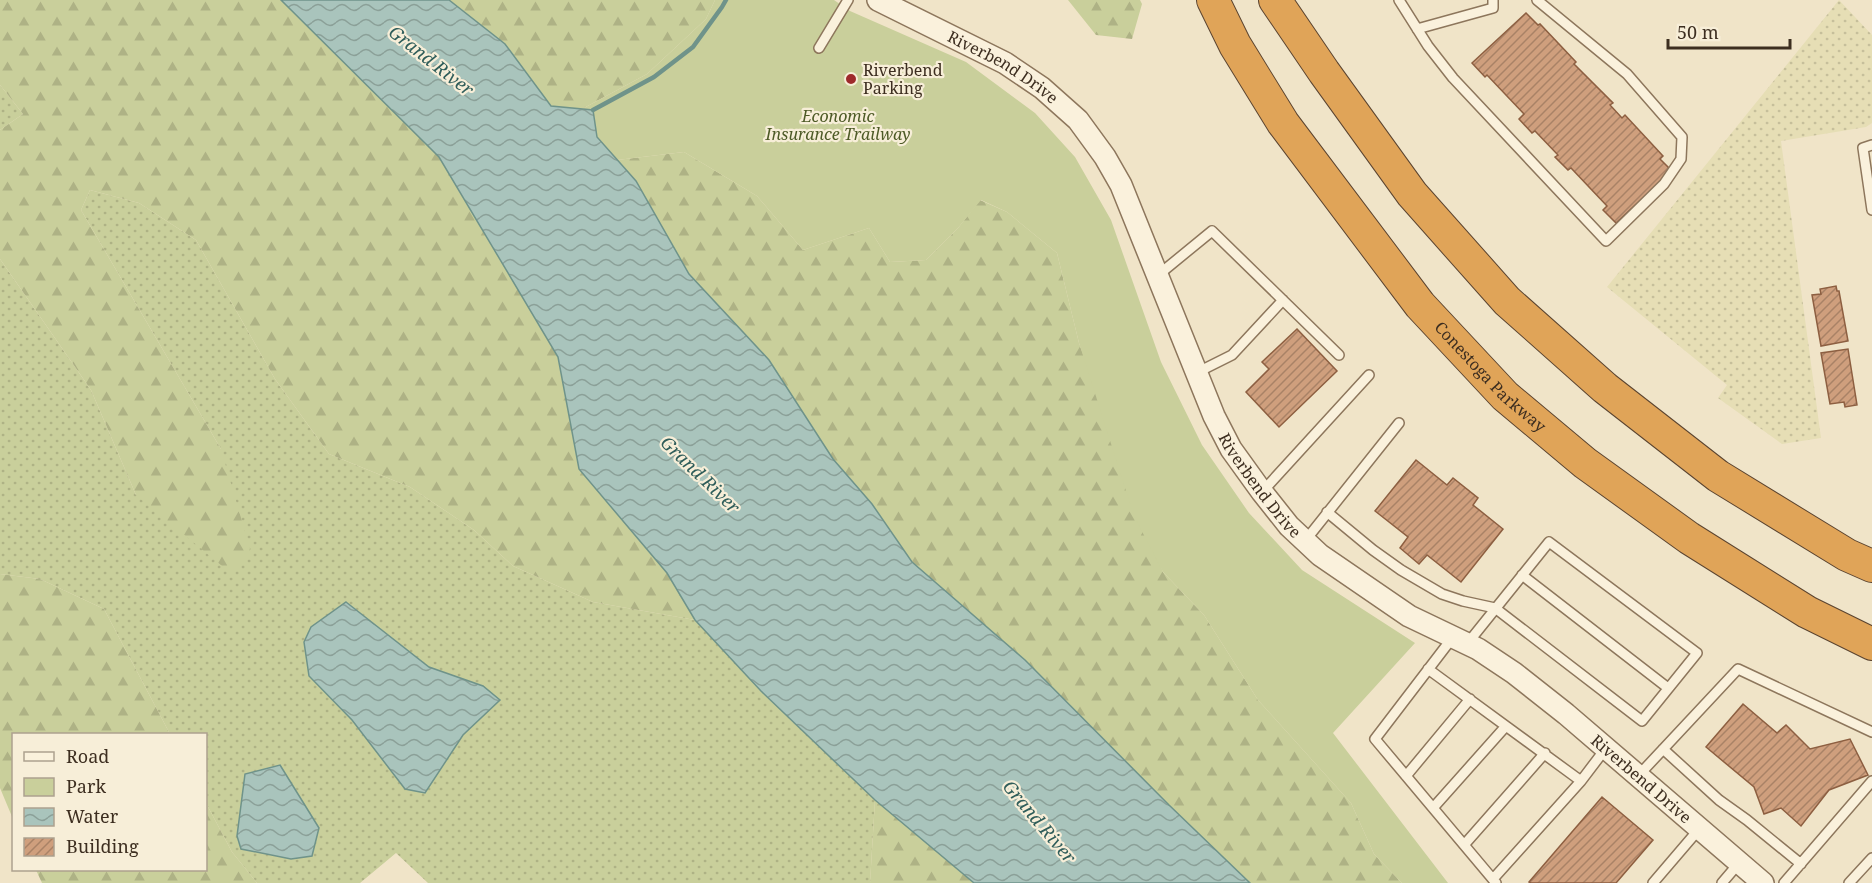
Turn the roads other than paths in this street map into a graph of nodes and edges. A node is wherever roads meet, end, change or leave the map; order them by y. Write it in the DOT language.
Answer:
graph roads {
  1 [pos="848,0"];
  2 [pos="878,0"];
  3 [pos="1213,0"];
  4 [pos="1275,0"];
  5 [pos="1299,0"];
  6 [pos="1399,0"];
  7 [pos="1493,0"];
  8 [pos="1537,0"];
  9 [pos="1417,29"];
  10 [pos="819,48"];
  11 [pos="1324,72"];
  12 [pos="1872,145"];
  13 [pos="1872,210"];
  14 [pos="1157,276"];
  15 [pos="1283,300"];
  16 [pos="1339,355"];
  17 [pos="1196,373"];
  18 [pos="1370,375"];
  19 [pos="1399,423"];
  20 [pos="1262,492"];
  21 [pos="1328,512"];
  22 [pos="1304,541"];
  23 [pos="1872,566"];
  24 [pos="1522,575"];
  25 [pos="1495,608"];
  26 [pos="1460,640"];
  27 [pos="1872,644"];
  28 [pos="1428,669"];
  29 [pos="1668,688"];
  30 [pos="1470,699"];
  31 [pos="1506,726"];
  32 [pos="1872,732"];
  33 [pos="1606,748"];
  34 [pos="1663,749"];
  35 [pos="1545,753"];
  36 [pos="1406,776"];
  37 [pos="1638,776"];
  38 [pos="1581,781"];
  39 [pos="1872,781"];
  40 [pos="1433,808"];
  41 [pos="1700,828"];
  42 [pos="1464,845"];
  43 [pos="1872,858"];
  44 [pos="1739,863"];
  45 [pos="1801,864"];
  46 [pos="1494,881"];
  47 [pos="1653,883"];
  48 [pos="1722,883"];
  49 [pos="1763,883"];
  50 [pos="1785,883"];
  51 [pos="1849,883"];
  1 -- 10 [label="lane"];
  2 -- 14 [label="street, Riverbend Drive"];
  3 -- 27 [label="highway, Conestoga Parkway"];
  4 -- 11 [label="highway"];
  5 -- 11 [label="highway"];
  6 -- 9 [label="lane"];
  7 -- 9 [label="lane"];
  8 -- 9 [label="lane"];
  11 -- 23 [label="highway"];
  12 -- 13 [label="lane"];
  14 -- 15 [label="lane"];
  14 -- 17 [label="street, Riverbend Drive"];
  15 -- 16 [label="lane"];
  15 -- 17 [label="lane"];
  17 -- 20 [label="street, Riverbend Drive"];
  18 -- 20 [label="lane"];
  19 -- 21 [label="lane"];
  20 -- 22 [label="street, Riverbend Drive"];
  21 -- 22 [label="lane"];
  21 -- 25 [label="lane"];
  22 -- 26 [label="street, Riverbend Drive"];
  24 -- 25 [label="lane"];
  24 -- 29 [label="lane"];
  24 -- 29 [label="lane"];
  25 -- 26 [label="lane"];
  25 -- 29 [label="lane"];
  26 -- 28 [label="lane"];
  26 -- 33 [label="street, Riverbend Drive"];
  28 -- 30 [label="lane"];
  28 -- 36 [label="lane"];
  30 -- 31 [label="lane"];
  30 -- 36 [label="lane"];
  31 -- 35 [label="lane"];
  31 -- 40 [label="lane"];
  32 -- 34 [label="lane"];
  33 -- 37 [label="street, Riverbend Drive"];
  33 -- 38 [label="lane"];
  34 -- 37 [label="lane"];
  34 -- 45 [label="lane"];
  35 -- 38 [label="lane"];
  35 -- 42 [label="lane"];
  36 -- 40 [label="lane"];
  37 -- 41 [label="street, Riverbend Drive"];
  38 -- 46 [label="lane"];
  39 -- 45 [label="lane"];
  40 -- 42 [label="lane"];
  41 -- 44 [label="street, Riverbend Drive"];
  41 -- 47 [label="lane"];
  42 -- 46 [label="lane"];
  43 -- 51 [label="lane"];
  44 -- 48 [label="lane"];
  44 -- 49 [label="street, Riverbend Drive"];
  45 -- 50 [label="lane"];
}
